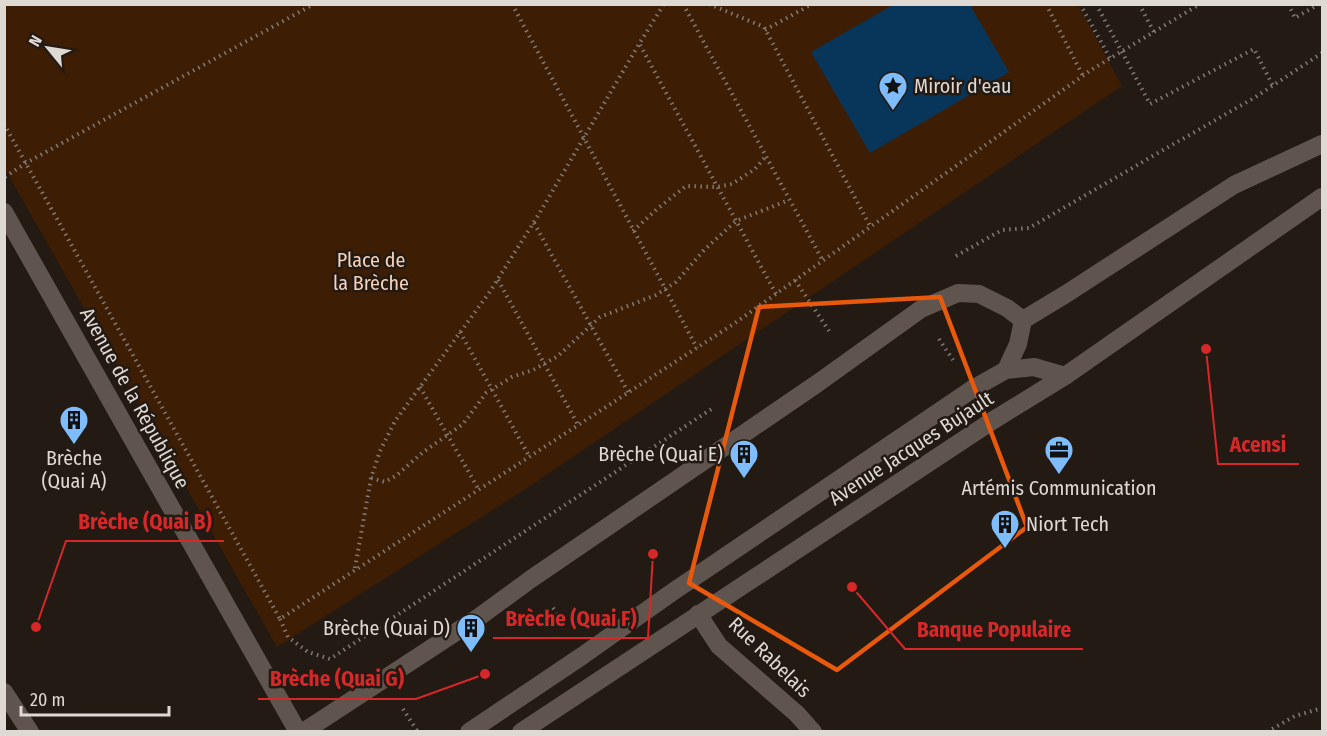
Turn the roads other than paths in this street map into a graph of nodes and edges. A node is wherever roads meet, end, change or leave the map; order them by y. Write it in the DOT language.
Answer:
graph roads {
  1 [pos="1323,144"];
  2 [pos="1323,196"];
  3 [pos="4,212"];
  4 [pos="1023,320"];
  5 [pos="1006,370"];
  6 [pos="1065,376"];
  7 [pos="698,614"];
  8 [pos="4,692"];
  9 [pos="30,732"];
  10 [pos="298,732"];
  11 [pos="303,732"];
  12 [pos="469,732"];
  13 [pos="521,732"];
  14 [pos="813,732"];
  1 -- 4 [label="street"];
  2 -- 6 [label="street, Avenue Jacques Bujault"];
  3 -- 10 [label="street, Avenue de la République"];
  4 -- 5 [label="street"];
  4 -- 11 [label="street"];
  5 -- 6 [label="street"];
  5 -- 12 [label="street"];
  6 -- 7 [label="street, Avenue Jacques Bujault"];
  7 -- 13 [label="street, Avenue Jacques Bujault"];
  7 -- 14 [label="street, Rue Rabelais"];
  8 -- 9 [label="street"];
}
